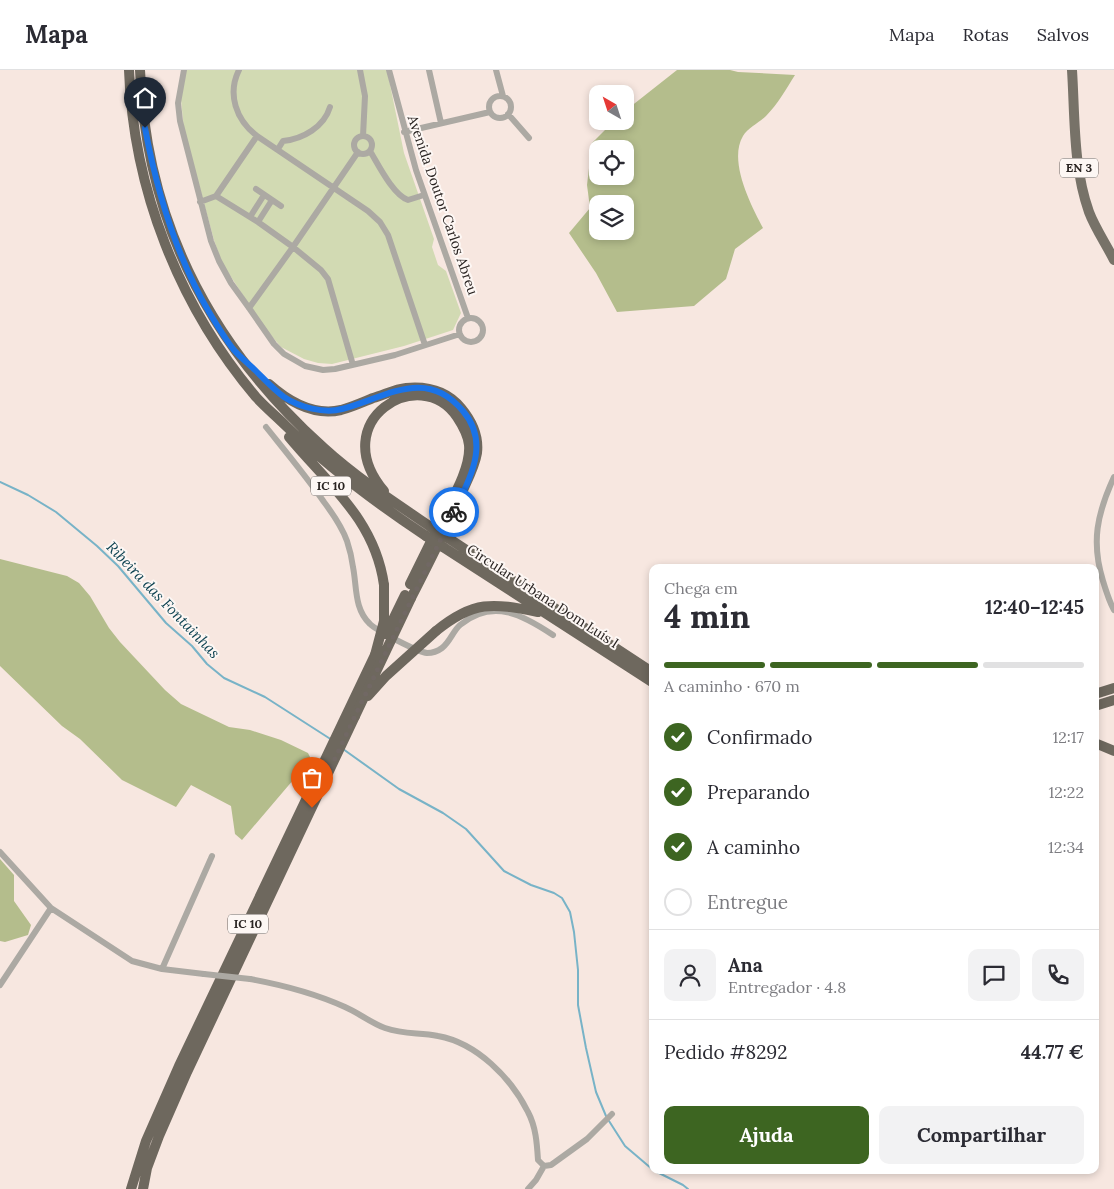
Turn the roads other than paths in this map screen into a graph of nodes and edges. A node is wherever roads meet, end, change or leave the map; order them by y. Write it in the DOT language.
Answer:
graph roads {
  1 [pos="129,70"];
  2 [pos="140,70"];
  3 [pos="184,70"];
  4 [pos="239,70"];
  5 [pos="360,70"];
  6 [pos="389,70"];
  7 [pos="429,70"];
  8 [pos="496,70"];
  9 [pos="1072,70"];
  10 [pos="503,96"];
  11 [pos="330,107"];
  12 [pos="490,112"];
  13 [pos="508,114"];
  14 [pos="441,123"];
  15 [pos="404,132"];
  16 [pos="257,136"];
  17 [pos="363,136"];
  18 [pos="529,138"];
  19 [pos="278,149"];
  20 [pos="370,151"];
  21 [pos="358,152"];
  22 [pos="334,188"];
  23 [pos="256,189"];
  24 [pos="264,195"];
  25 [pos="424,195"];
  26 [pos="216,196"];
  27 [pos="272,200"];
  28 [pos="200,202"];
  29 [pos="281,206"];
  30 [pos="250,217"];
  31 [pos="258,222"];
  32 [pos="293,247"];
  33 [pos="1113,254"];
  34 [pos="249,308"];
  35 [pos="468,318"];
  36 [pos="460,334"];
  37 [pos="425,345"];
  38 [pos="234,350"];
  39 [pos="353,365"];
  40 [pos="257,398"];
  41 [pos="266,427"];
  42 [pos="1114,477"];
  43 [pos="399,506"];
  44 [pos="428,532"];
  45 [pos="446,543"];
  46 [pos="1097,564"];
  47 [pos="1099,569"];
  48 [pos="408,596"];
  49 [pos="1114,610"];
  50 [pos="544,613"];
  51 [pos="553,635"];
  52 [pos="375,655"];
  53 [pos="649,670"];
  54 [pos="649,680"];
  55 [pos="1114,688"];
  56 [pos="1099,693"];
  57 [pos="1114,700"];
  58 [pos="1099,705"];
  59 [pos="355,716"];
  60 [pos="1099,745"];
  61 [pos="1114,751"];
  62 [pos="0,852"];
  63 [pos="212,856"];
  64 [pos="51,908"];
  65 [pos="162,969"];
  66 [pos="0,986"];
  67 [pos="612,1114"];
  68 [pos="544,1166"];
  69 [pos="131,1189"];
  70 [pos="143,1189"];
  71 [pos="528,1189"];
  1 -- 40 [label="highway, Circular Urbana Dom Luís I"];
  2 -- 38 [label="highway, Circular Urbana Dom Luís I"];
  3 -- 28 [label="street"];
  4 -- 16 [label="street"];
  5 -- 17 [label="street"];
  6 -- 15 [label="street, Avenida Doutor Carlos Abreu"];
  7 -- 14 [label="street"];
  8 -- 10 [label="street"];
  9 -- 33 [label="main road, EN 3"];
  10 -- 12 [label="street"];
  10 -- 13 [label="street"];
  11 -- 19 [label="street"];
  12 -- 13 [label="street"];
  12 -- 14 [label="street"];
  13 -- 18 [label="street"];
  14 -- 15 [label="street"];
  15 -- 25 [label="street, Avenida Doutor Carlos Abreu"];
  16 -- 19 [label="street"];
  16 -- 26 [label="street"];
  17 -- 20 [label="street"];
  17 -- 21 [label="street"];
  19 -- 22 [label="street"];
  20 -- 21 [label="street"];
  20 -- 25 [label="street"];
  21 -- 22 [label="street"];
  22 -- 32 [label="street"];
  22 -- 37 [label="street"];
  23 -- 24 [label="street"];
  24 -- 27 [label="street"];
  24 -- 30 [label="street"];
  25 -- 35 [label="street, Avenida Doutor Carlos Abreu"];
  26 -- 28 [label="street"];
  26 -- 30 [label="street"];
  27 -- 29 [label="street"];
  27 -- 31 [label="street"];
  28 -- 34 [label="street"];
  30 -- 31 [label="street"];
  31 -- 32 [label="street"];
  32 -- 34 [label="street"];
  32 -- 39 [label="street"];
  34 -- 39 [label="street"];
  35 -- 36 [label="street"];
  35 -- 36 [label="street"];
  36 -- 37 [label="street"];
  37 -- 39 [label="street"];
  38 -- 43 [label="highway, Circular Urbana Dom Luís I"];
  38 -- 48 [label="highway, IC 10"];
  40 -- 44 [label="highway, Circular Urbana Dom Luís I"];
  40 -- 52 [label="highway, IC 10, bridge"];
  41 -- 51 [label="street"];
  42 -- 46 [label="street"];
  43 -- 44 [label="highway, Circular Urbana Dom Luís I"];
  43 -- 48 [label="highway, IC 10"];
  44 -- 45 [label="highway, Circular Urbana Dom Luís I, bridge"];
  45 -- 50 [label="highway, Circular Urbana Dom Luís I"];
  45 -- 53 [label="highway, Circular Urbana Dom Luís I"];
  47 -- 49 [label="street"];
  48 -- 52 [label="highway, IC 10, bridge"];
  48 -- 59 [label="highway, IC 10, bridge"];
  50 -- 54 [label="highway, Circular Urbana Dom Luís I"];
  50 -- 59 [label="highway, IC 10, bridge"];
  52 -- 69 [label="highway, IC 10 / IC 10"];
  55 -- 56 [label="highway"];
  57 -- 58 [label="highway"];
  59 -- 70 [label="highway, IC 10"];
  60 -- 61 [label="highway"];
  62 -- 64 [label="street"];
  63 -- 65 [label="street"];
  64 -- 65 [label="street"];
  64 -- 66 [label="street"];
  65 -- 68 [label="street, bridge"];
  67 -- 68 [label="street"];
  68 -- 71 [label="street"];
}
